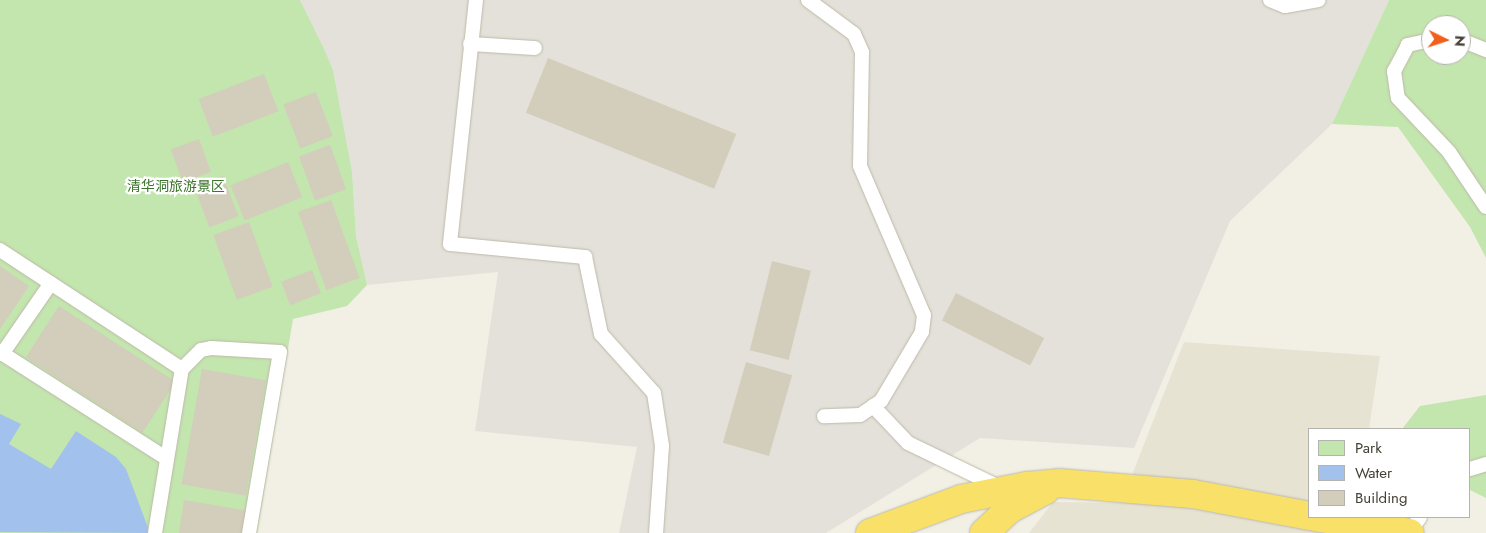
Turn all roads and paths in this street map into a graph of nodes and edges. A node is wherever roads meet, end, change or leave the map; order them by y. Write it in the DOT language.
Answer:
graph roads {
  1 [pos="476,0"];
  2 [pos="808,0"];
  3 [pos="1270,0"];
  4 [pos="1318,0"];
  5 [pos="1421,43"];
  6 [pos="470,44"];
  7 [pos="1471,44"];
  8 [pos="534,48"];
  9 [pos="1486,50"];
  10 [pos="1486,207"];
  11 [pos="0,250"];
  12 [pos="51,283"];
  13 [pos="1,353"];
  14 [pos="182,370"];
  15 [pos="873,406"];
  16 [pos="824,416"];
  17 [pos="167,459"];
  18 [pos="1486,464"];
  19 [pos="1471,469"];
  20 [pos="1059,483"];
  21 [pos="1003,489"];
  22 [pos="1308,516"];
  23 [pos="1321,518"];
  24 [pos="1419,518"];
  25 [pos="155,533"];
  26 [pos="249,533"];
  27 [pos="656,533"];
  28 [pos="870,533"];
  29 [pos="984,533"];
  30 [pos="1410,533"];
  1 -- 6 [label="lane"];
  2 -- 15 [label="lane"];
  3 -- 4 [label="lane"];
  5 -- 10 [label="lane"];
  6 -- 8 [label="lane"];
  6 -- 27 [label="lane"];
  7 -- 9 [label="lane"];
  11 -- 12 [label="lane"];
  12 -- 13 [label="lane"];
  12 -- 14 [label="lane"];
  13 -- 17 [label="lane"];
  14 -- 17 [label="lane"];
  14 -- 26 [label="lane"];
  15 -- 16 [label="lane"];
  15 -- 21 [label="lane"];
  17 -- 25 [label="lane"];
  18 -- 19 [label="lane"];
  20 -- 21 [label="highway"];
  20 -- 22 [label="highway"];
  20 -- 29 [label="highway"];
  21 -- 28 [label="highway"];
  23 -- 30 [label="highway"];
  24 -- 30 [label="lane"];
}
